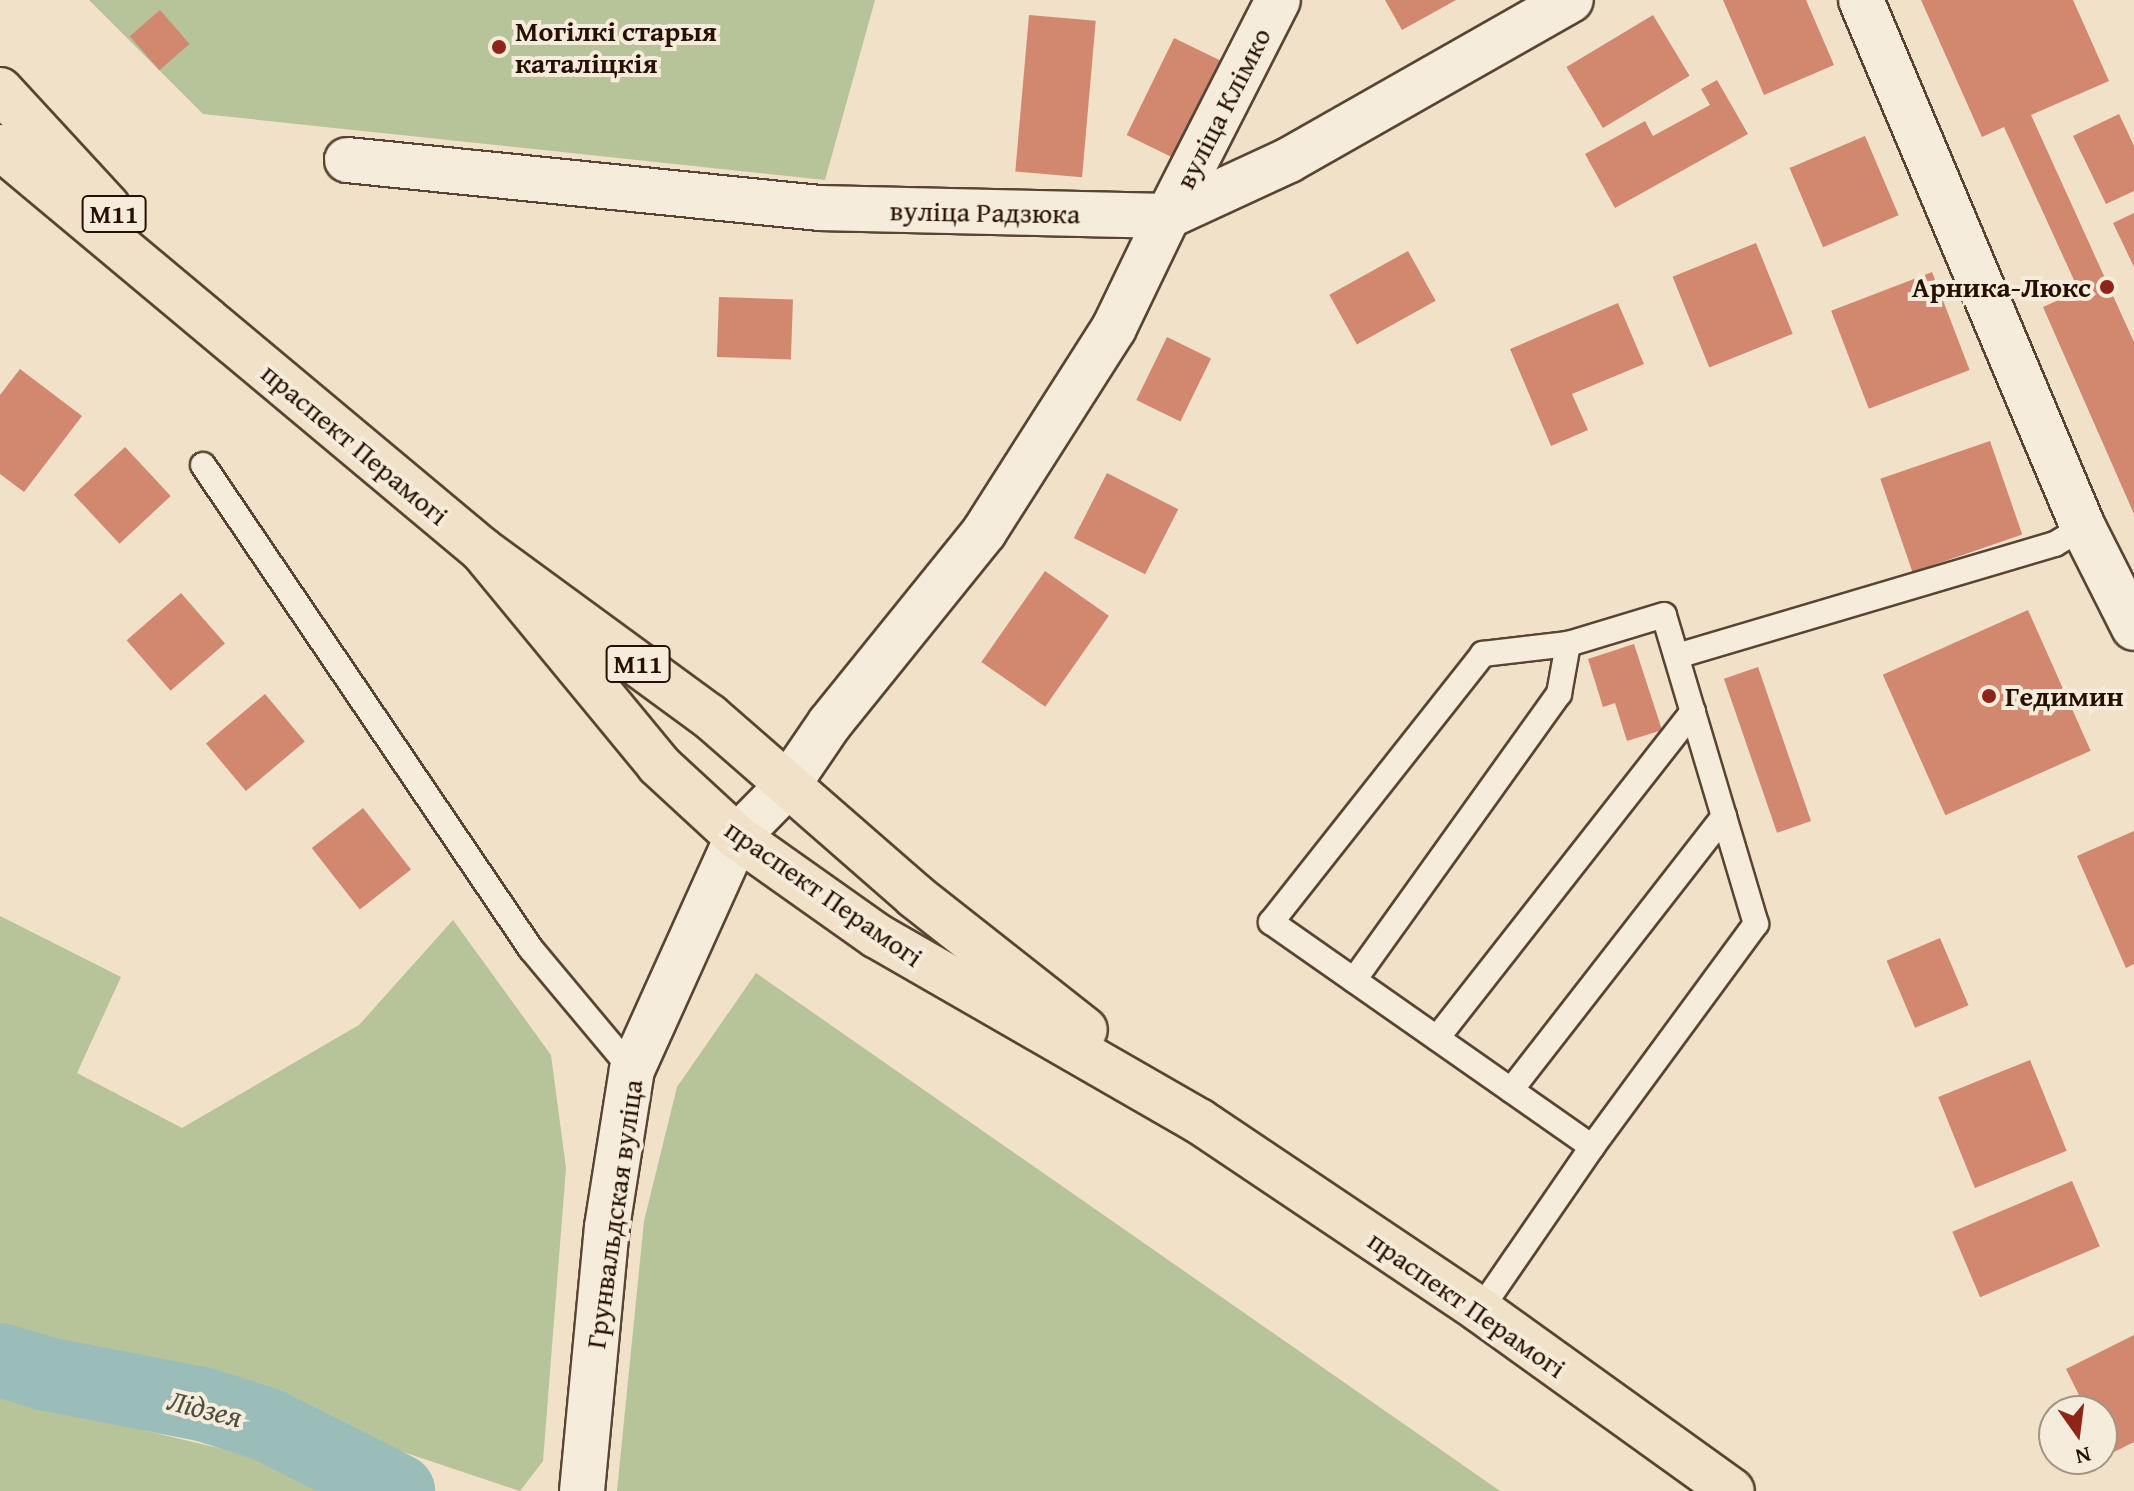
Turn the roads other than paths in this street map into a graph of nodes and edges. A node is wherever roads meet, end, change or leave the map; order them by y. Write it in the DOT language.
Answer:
graph roads {
  1 [pos="1278,0"];
  2 [pos="1571,0"];
  3 [pos="1861,0"];
  4 [pos="0,90"];
  5 [pos="0,147"];
  6 [pos="347,160"];
  7 [pos="1168,216"];
  8 [pos="228,339"];
  9 [pos="203,465"];
  10 [pos="2083,527"];
  11 [pos="482,550"];
  12 [pos="2134,628"];
  13 [pos="1568,644"];
  14 [pos="1677,656"];
  15 [pos="1693,712"];
  16 [pos="787,786"];
  17 [pos="1724,816"];
  18 [pos="737,837"];
  19 [pos="1354,980"];
  20 [pos="1437,1038"];
  21 [pos="632,1070"];
  22 [pos="1511,1090"];
  23 [pos="1199,1121"];
  24 [pos="1592,1147"];
  25 [pos="1480,1310"];
  26 [pos="583,1480"];
  27 [pos="1732,1491"];
  1 -- 7 [label="street, вуліца Клімко"];
  2 -- 7 [label="street, вуліца Радзюка"];
  3 -- 10 [label="street"];
  4 -- 8 [label="main road, праспект Перамогі / М11"];
  5 -- 8 [label="main road, праспект Перамогі / М11"];
  6 -- 7 [label="street, вуліца Радзюка"];
  7 -- 16 [label="street, вуліца Клімко"];
  8 -- 11 [label="main road, праспект Перамогі / М11"];
  9 -- 21 [label="lane"];
  10 -- 12 [label="street"];
  10 -- 14 [label="lane"];
  11 -- 16 [label="main road, праспект Перамогі / М11"];
  11 -- 18 [label="main road, праспект Перамогі / М11"];
  13 -- 14 [label="lane"];
  13 -- 19 [label="lane"];
  13 -- 19 [label="lane"];
  14 -- 15 [label="lane"];
  15 -- 17 [label="lane"];
  15 -- 20 [label="lane"];
  16 -- 18 [label="street, Грунвальдская вуліца"];
  16 -- 23 [label="main road, праспект Перамогі"];
  17 -- 22 [label="lane"];
  17 -- 24 [label="lane"];
  18 -- 21 [label="street, Грунвальдская вуліца"];
  18 -- 23 [label="main road, праспект Перамогі"];
  19 -- 20 [label="lane"];
  20 -- 22 [label="lane"];
  21 -- 26 [label="street, Грунвальдская вуліца"];
  22 -- 24 [label="lane"];
  23 -- 25 [label="main road, праспект Перамогі"];
  24 -- 25 [label="lane"];
  25 -- 27 [label="main road, праспект Перамогі"];
}
